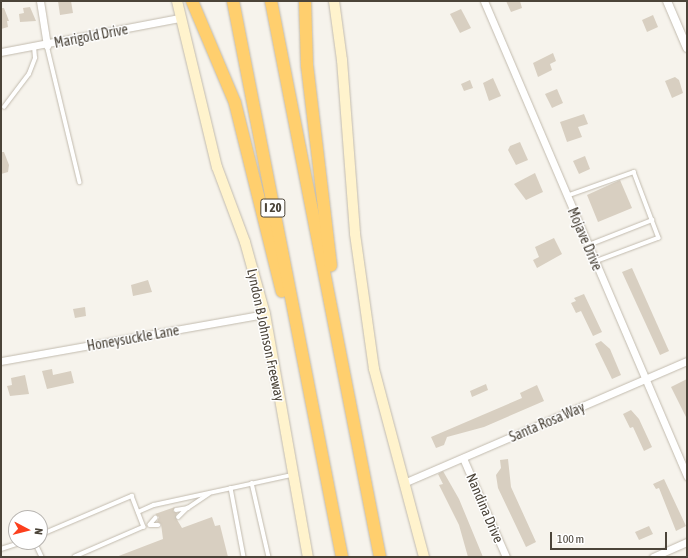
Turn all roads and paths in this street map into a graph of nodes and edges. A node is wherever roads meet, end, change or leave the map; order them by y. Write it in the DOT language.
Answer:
graph roads {
  1 [pos="40,1"];
  2 [pos="178,1"];
  3 [pos="192,1"];
  4 [pos="233,1"];
  5 [pos="271,1"];
  6 [pos="305,1"];
  7 [pos="334,1"];
  8 [pos="484,1"];
  9 [pos="667,1"];
  10 [pos="180,18"];
  11 [pos="48,45"];
  12 [pos="34,47"];
  13 [pos="687,48"];
  14 [pos="1,52"];
  15 [pos="4,107"];
  16 [pos="80,182"];
  17 [pos="567,196"];
  18 [pos="652,220"];
  19 [pos="587,245"];
  20 [pos="594,262"];
  21 [pos="264,314"];
  22 [pos="1,361"];
  23 [pos="687,362"];
  24 [pos="645,380"];
  25 [pos="351,410"];
  26 [pos="314,415"];
  27 [pos="463,458"];
  28 [pos="293,474"];
  29 [pos="687,476"];
  30 [pos="406,482"];
  31 [pos="252,483"];
  32 [pos="231,488"];
  33 [pos="211,492"];
  34 [pos="188,508"];
  35 [pos="176,510"];
  36 [pos="138,512"];
  37 [pos="179,517"];
  38 [pos="156,518"];
  39 [pos="158,524"];
  40 [pos="150,525"];
  41 [pos="144,527"];
  42 [pos="48,532"];
  43 [pos="687,542"];
  44 [pos="75,557"];
  45 [pos="244,557"];
  46 [pos="269,557"];
  47 [pos="308,557"];
  48 [pos="342,557"];
  49 [pos="380,557"];
  50 [pos="424,557"];
  51 [pos="506,557"];
  52 [pos="653,557"];
  1 -- 11 [label="street"];
  2 -- 10 [label="main road, Lyndon B Johnson Freeway"];
  3 -- 26 [label="highway"];
  4 -- 26 [label="highway, I 20"];
  5 -- 25 [label="highway"];
  6 -- 25 [label="highway"];
  7 -- 30 [label="main road"];
  8 -- 17 [label="street, Mojave Drive"];
  9 -- 13 [label="street"];
  10 -- 11 [label="street, Marigold Drive"];
  10 -- 21 [label="main road, Lyndon B Johnson Freeway"];
  11 -- 12 [label="street, Marigold Drive"];
  11 -- 16 [label="lane"];
  12 -- 14 [label="street, Marigold Drive"];
  12 -- 15 [label="lane"];
  17 -- 18 [label="lane"];
  17 -- 19 [label="street, Mojave Drive"];
  18 -- 19 [label="lane"];
  18 -- 20 [label="lane"];
  19 -- 20 [label="street, Mojave Drive"];
  20 -- 24 [label="street, Mojave Drive"];
  21 -- 22 [label="street, Honeysuckle Lane"];
  21 -- 28 [label="main road, Lyndon B Johnson Freeway"];
  23 -- 24 [label="street, Santa Rosa Way"];
  24 -- 27 [label="street, Santa Rosa Way"];
  24 -- 29 [label="street, Mojave Drive"];
  25 -- 49 [label="highway"];
  26 -- 48 [label="highway, I 20"];
  27 -- 30 [label="street, Santa Rosa Way"];
  27 -- 51 [label="street, Nandina Drive"];
  28 -- 31 [label="lane"];
  28 -- 47 [label="main road, Lyndon B Johnson Freeway"];
  30 -- 50 [label="main road"];
  31 -- 32 [label="lane"];
  31 -- 46 [label="lane"];
  32 -- 33 [label="lane"];
  32 -- 45 [label="lane"];
  33 -- 34 [label="lane"];
  33 -- 36 [label="lane"];
  34 -- 35 [label="lane"];
  34 -- 37 [label="lane"];
  36 -- 41 [label="lane"];
  36 -- 42 [label="lane"];
  38 -- 40 [label="lane"];
  39 -- 40 [label="lane"];
  40 -- 41 [label="lane"];
  41 -- 44 [label="lane"];
  43 -- 52 [label="street"];
}
